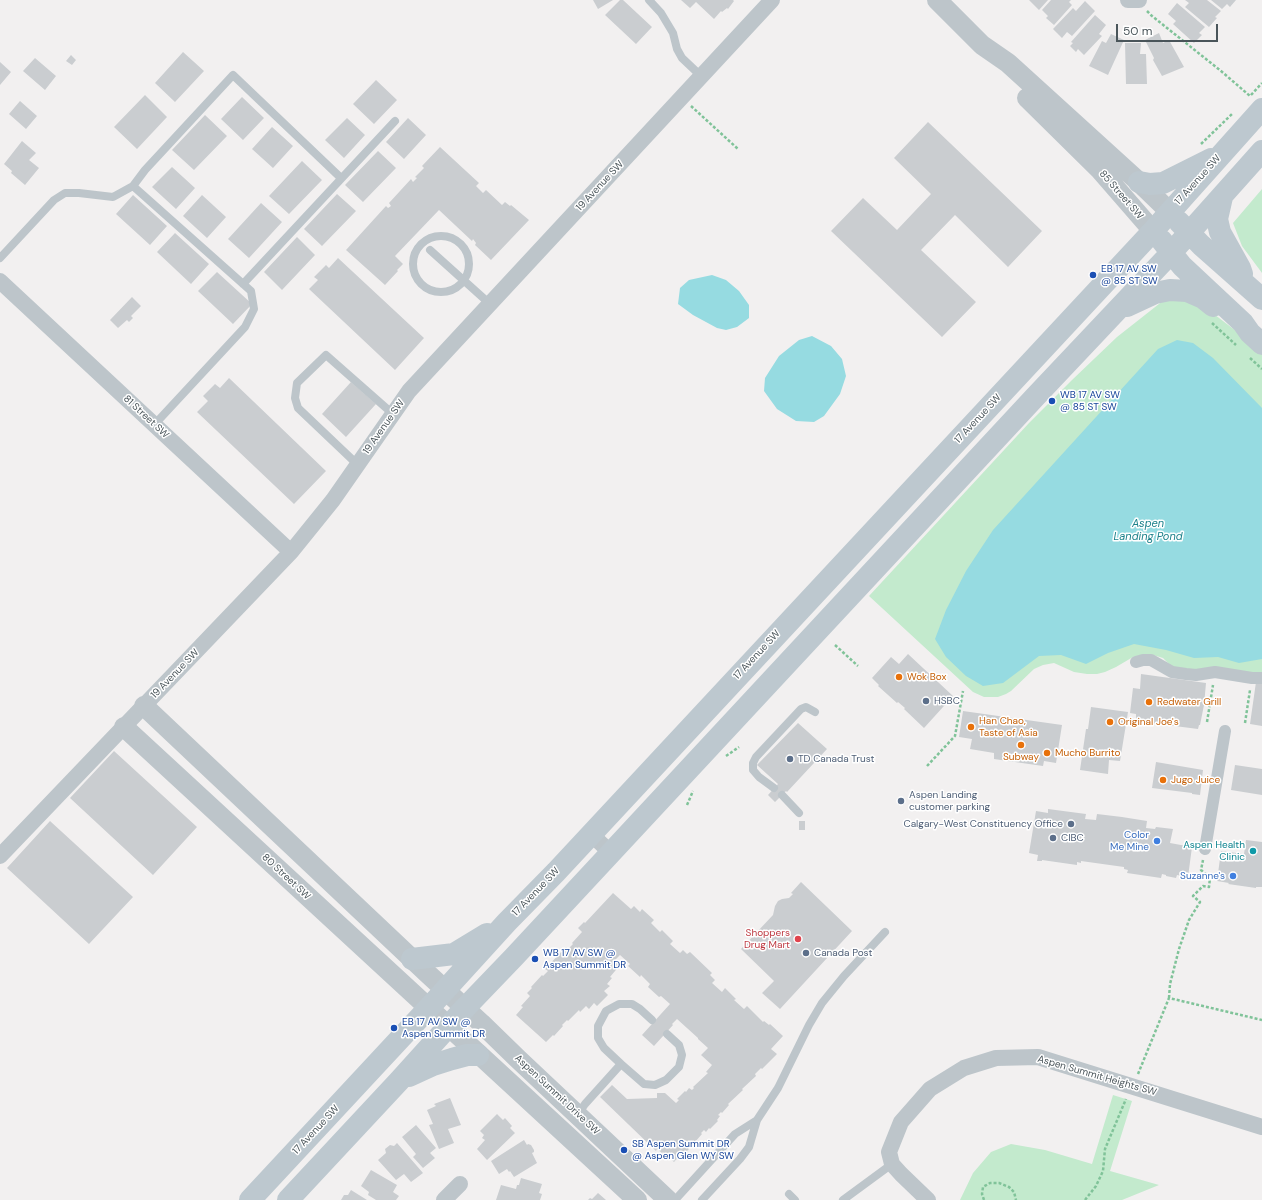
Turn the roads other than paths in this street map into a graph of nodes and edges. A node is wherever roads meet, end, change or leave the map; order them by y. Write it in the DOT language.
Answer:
graph roads {
  1 [pos="650,0"];
  2 [pos="772,0"];
  3 [pos="937,0"];
  4 [pos="1128,0"];
  5 [pos="1139,0"];
  6 [pos="982,45"];
  7 [pos="701,76"];
  8 [pos="1252,102"];
  9 [pos="395,121"];
  10 [pos="1262,151"];
  11 [pos="1222,153"];
  12 [pos="341,178"];
  13 [pos="1139,182"];
  14 [pos="133,186"];
  15 [pos="1222,197"];
  16 [pos="1170,212"];
  17 [pos="1153,231"];
  18 [pos="1189,232"];
  19 [pos="430,250"];
  20 [pos="1171,253"];
  21 [pos="0,258"];
  22 [pos="464,281"];
  23 [pos="0,282"];
  24 [pos="1246,283"];
  25 [pos="244,284"];
  26 [pos="1262,299"];
  27 [pos="490,304"];
  28 [pos="1116,312"];
  29 [pos="1249,344"];
  30 [pos="393,414"];
  31 [pos="154,424"];
  32 [pos="966,432"];
  33 [pos="986,450"];
  34 [pos="358,465"];
  35 [pos="291,552"];
  36 [pos="824,584"];
  37 [pos="845,602"];
  38 [pos="1136,662"];
  39 [pos="1257,678"];
  40 [pos="144,706"];
  41 [pos="815,712"];
  42 [pos="124,727"];
  43 [pos="1225,731"];
  44 [pos="774,788"];
  45 [pos="782,795"];
  46 [pos="798,813"];
  47 [pos="262,818"];
  48 [pos="591,834"];
  49 [pos="244,838"];
  50 [pos="1205,849"];
  51 [pos="611,853"];
  52 [pos="0,856"];
  53 [pos="507,922"];
  54 [pos="886,932"];
  55 [pos="412,959"];
  56 [pos="446,990"];
  57 [pos="465,1008"];
  58 [pos="428,1009"];
  59 [pos="652,1020"];
  60 [pos="448,1027"];
  61 [pos="667,1034"];
  62 [pos="478,1055"];
  63 [pos="621,1064"];
  64 [pos="399,1081"];
  65 [pos="578,1114"];
  66 [pos="757,1120"];
  67 [pos="1262,1126"];
  68 [pos="892,1164"];
  69 [pos="460,1184"];
  70 [pos="250,1200"];
  71 [pos="288,1200"];
  72 [pos="444,1200"];
  73 [pos="637,1200"];
  74 [pos="668,1200"];
  75 [pos="674,1200"];
  76 [pos="702,1200"];
  77 [pos="843,1200"];
  78 [pos="928,1200"];
  1 -- 7 [label="lane"];
  2 -- 7 [label="street, 19 Avenue SW"];
  3 -- 6 [label="street, 85 Street SW"];
  4 -- 5 [label="street"];
  6 -- 13 [label="street, 85 Street SW"];
  6 -- 17 [label="street, 85 Street SW"];
  7 -- 27 [label="street, 19 Avenue SW"];
  8 -- 11 [label="main road, 17 Avenue SW"];
  9 -- 12 [label="lane"];
  10 -- 15 [label="main road"];
  11 -- 13 [label="main road"];
  11 -- 16 [label="main road, 17 Avenue SW"];
  12 -- 14 [label="lane"];
  12 -- 25 [label="lane"];
  13 -- 16 [label="street, 85 Street SW"];
  14 -- 21 [label="lane"];
  14 -- 25 [label="lane"];
  15 -- 18 [label="main road"];
  15 -- 24 [label="main road"];
  16 -- 17 [label="main road, 17 Avenue SW"];
  16 -- 18 [label="main road, 85 Street SW"];
  17 -- 20 [label="main road, 85 Street SW"];
  17 -- 32 [label="main road, 17 Avenue SW"];
  18 -- 20 [label="main road"];
  18 -- 24 [label="main road, 85 Street SW"];
  19 -- 22 [label="lane"];
  20 -- 28 [label="main road"];
  20 -- 29 [label="main road, 85 Street SW"];
  22 -- 22 [label="lane"];
  22 -- 27 [label="lane"];
  23 -- 31 [label="street, 81 Street SW"];
  24 -- 26 [label="main road, 85 Street SW"];
  25 -- 31 [label="lane"];
  27 -- 30 [label="street, 19 Avenue SW"];
  28 -- 29 [label="main road"];
  28 -- 33 [label="main road"];
  30 -- 34 [label="street, 19 Avenue SW"];
  30 -- 34 [label="lane"];
  31 -- 35 [label="street, 81 Street SW"];
  32 -- 33 [label="main road"];
  32 -- 36 [label="main road, 17 Avenue SW"];
  33 -- 37 [label="main road"];
  34 -- 35 [label="street, 19 Avenue SW"];
  35 -- 40 [label="street, 19 Avenue SW"];
  36 -- 37 [label="main road"];
  36 -- 48 [label="main road, 17 Avenue SW"];
  37 -- 51 [label="main road"];
  38 -- 39 [label="street"];
  40 -- 42 [label="street, 19 Avenue SW"];
  40 -- 47 [label="street"];
  41 -- 44 [label="lane"];
  42 -- 49 [label="street, 80 Street SW"];
  42 -- 52 [label="street, 19 Avenue SW"];
  43 -- 50 [label="street"];
  45 -- 46 [label="lane"];
  47 -- 49 [label="street"];
  47 -- 55 [label="street"];
  48 -- 51 [label="street"];
  48 -- 53 [label="main road, 17 Avenue SW"];
  49 -- 58 [label="street, 80 Street SW"];
  51 -- 57 [label="main road"];
  53 -- 55 [label="main road"];
  53 -- 56 [label="main road, 17 Avenue SW"];
  54 -- 66 [label="lane"];
  55 -- 56 [label="street"];
  56 -- 57 [label="street, Aspen Summit Drive SW"];
  56 -- 58 [label="main road, 17 Avenue SW"];
  57 -- 60 [label="main road"];
  57 -- 65 [label="street, Aspen Summit Drive SW"];
  58 -- 60 [label="street, 80 Street SW"];
  58 -- 70 [label="main road, 17 Avenue SW"];
  59 -- 63 [label="lane"];
  60 -- 62 [label="street"];
  60 -- 64 [label="main road"];
  61 -- 63 [label="lane"];
  62 -- 64 [label="main road"];
  62 -- 73 [label="street"];
  63 -- 65 [label="lane"];
  64 -- 71 [label="main road"];
  65 -- 74 [label="street, Aspen Summit Drive SW"];
  66 -- 75 [label="lane"];
  66 -- 76 [label="lane"];
  67 -- 68 [label="street, Aspen Summit Heights SW"];
  68 -- 77 [label="lane"];
  68 -- 78 [label="street"];
  69 -- 72 [label="street"];
}
